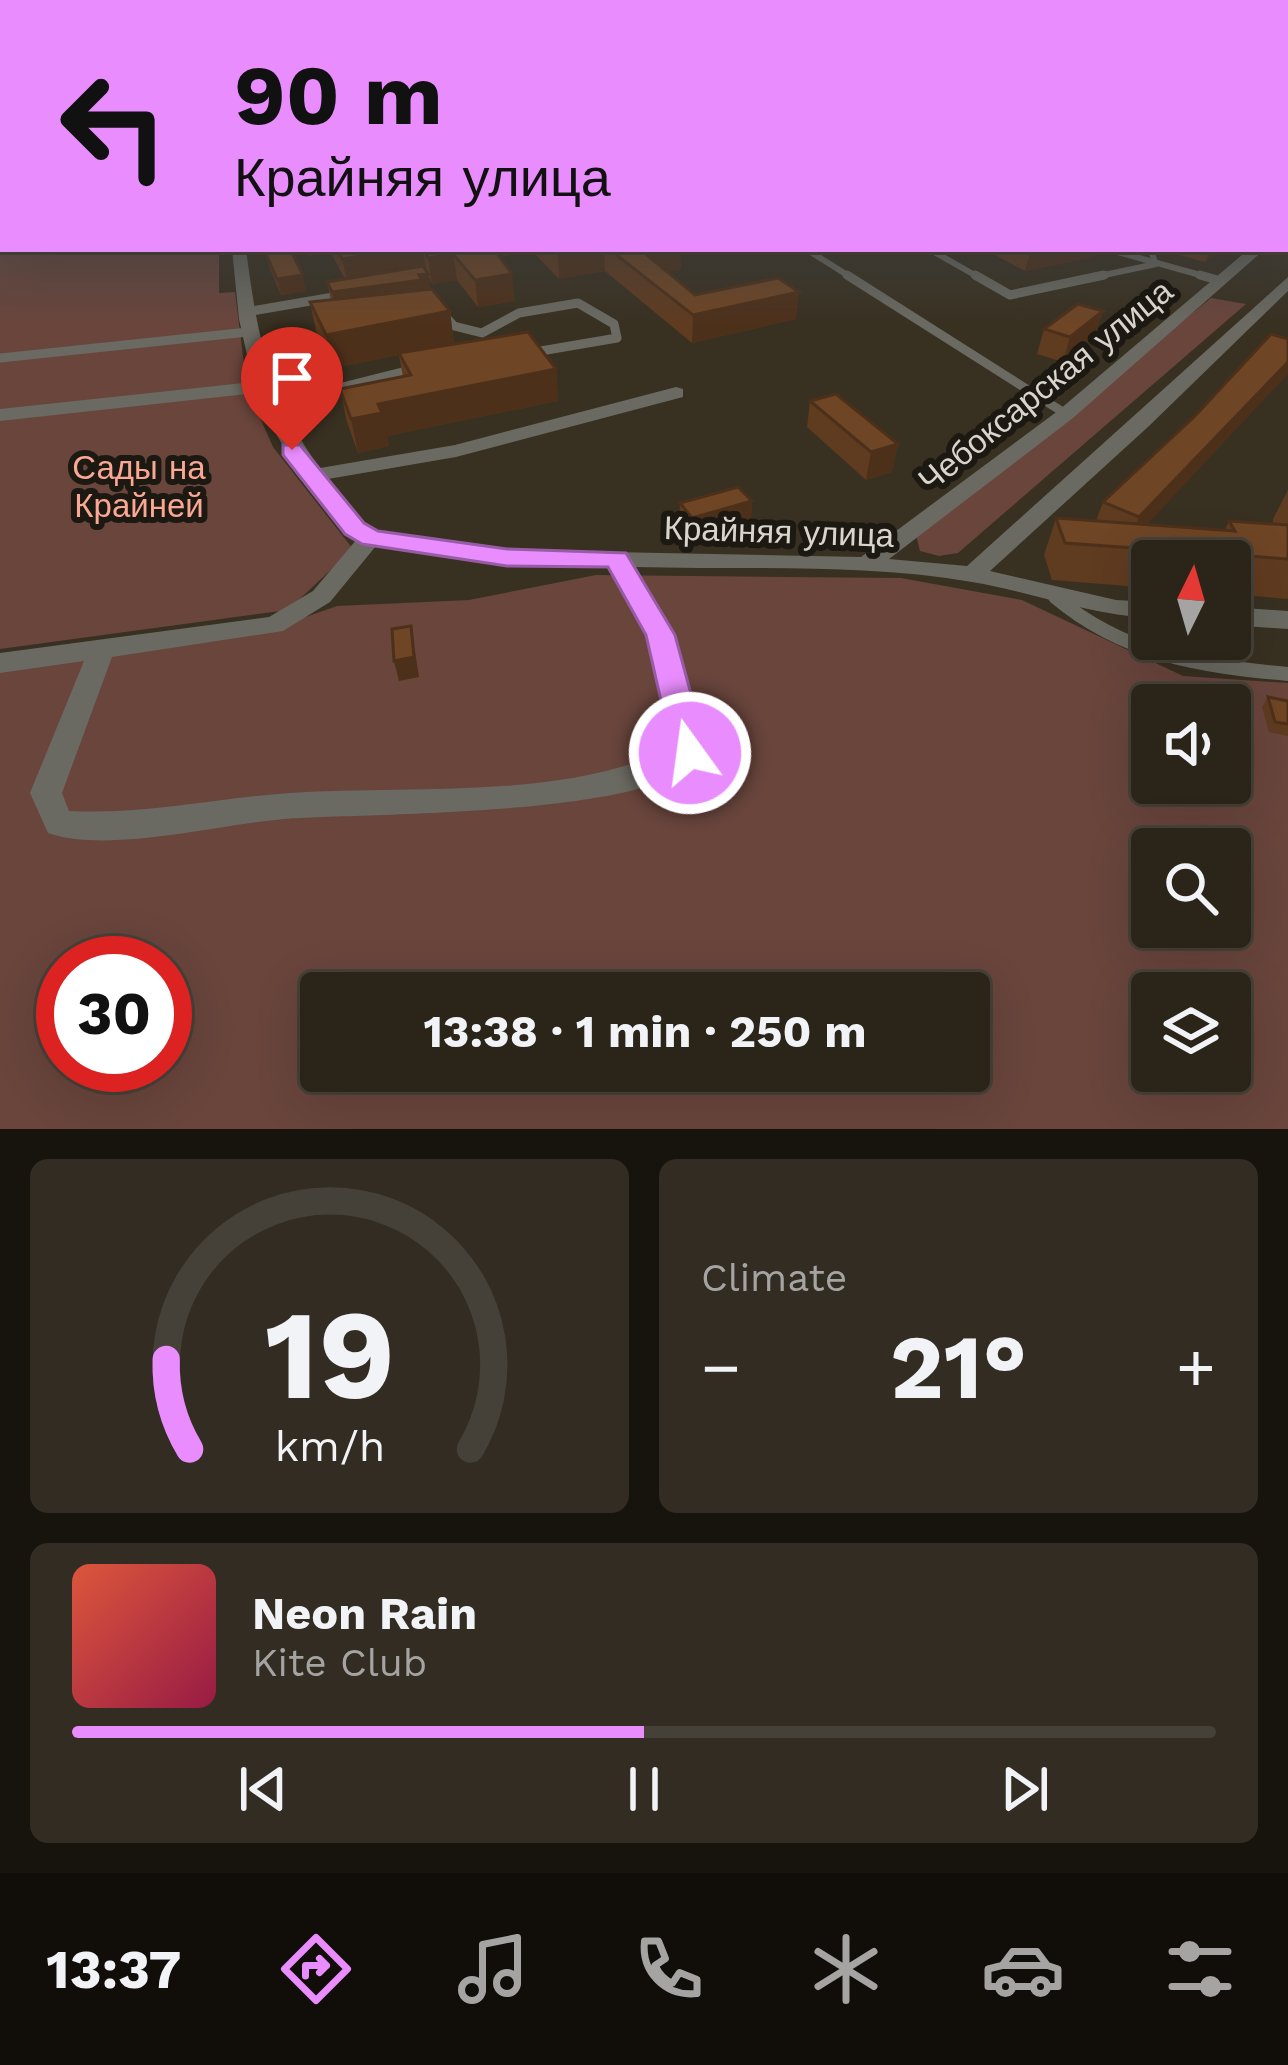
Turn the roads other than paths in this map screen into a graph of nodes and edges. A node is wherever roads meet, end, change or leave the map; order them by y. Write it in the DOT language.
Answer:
graph roads {
  1 [pos="238,252"];
  2 [pos="811,252"];
  3 [pos="934,252"];
  4 [pos="1117,252"];
  5 [pos="1151,252"];
  6 [pos="1255,252"];
  7 [pos="1156,264"];
  8 [pos="1221,281"];
  9 [pos="1287,284"];
  10 [pos="360,292"];
  11 [pos="421,314"];
  12 [pos="247,322"];
  13 [pos="482,333"];
  14 [pos="477,346"];
  15 [pos="0,358"];
  16 [pos="505,358"];
  17 [pos="435,364"];
  18 [pos="676,392"];
  19 [pos="265,396"];
  20 [pos="1066,414"];
  21 [pos="0,416"];
  22 [pos="314,475"];
  23 [pos="371,538"];
  24 [pos="616,559"];
  25 [pos="866,565"];
  26 [pos="972,574"];
  27 [pos="1052,593"];
  28 [pos="1131,606"];
  29 [pos="1251,617"];
  30 [pos="1288,620"];
  31 [pos="102,648"];
  32 [pos="0,663"];
  33 [pos="1288,674"];
  1 -- 12 [label="street"];
  2 -- 20 [label="lane"];
  3 -- 7 [label="lane"];
  4 -- 7 [label="lane"];
  5 -- 7 [label="lane"];
  6 -- 8 [label="street, Чебоксарская улица"];
  7 -- 8 [label="lane"];
  8 -- 20 [label="street, Чебоксарская улица"];
  9 -- 26 [label="street"];
  10 -- 12 [label="lane"];
  11 -- 13 [label="lane"];
  12 -- 15 [label="lane"];
  12 -- 19 [label="street"];
  13 -- 14 [label="lane"];
  13 -- 16 [label="lane"];
  17 -- 19 [label="lane"];
  18 -- 22 [label="street"];
  19 -- 21 [label="street"];
  19 -- 22 [label="street"];
  20 -- 25 [label="street, Чебоксарская улица"];
  22 -- 23 [label="street"];
  23 -- 24 [label="street, Крайняя улица"];
  23 -- 31 [label="street"];
  24 -- 25 [label="street, Крайняя улица"];
  24 -- 31 [label="street"];
  25 -- 26 [label="street, Крайняя улица"];
  26 -- 27 [label="street, Крайняя улица"];
  27 -- 28 [label="street, Крайняя улица"];
  27 -- 33 [label="lane"];
  29 -- 30 [label="street"];
  31 -- 32 [label="street"];
}
